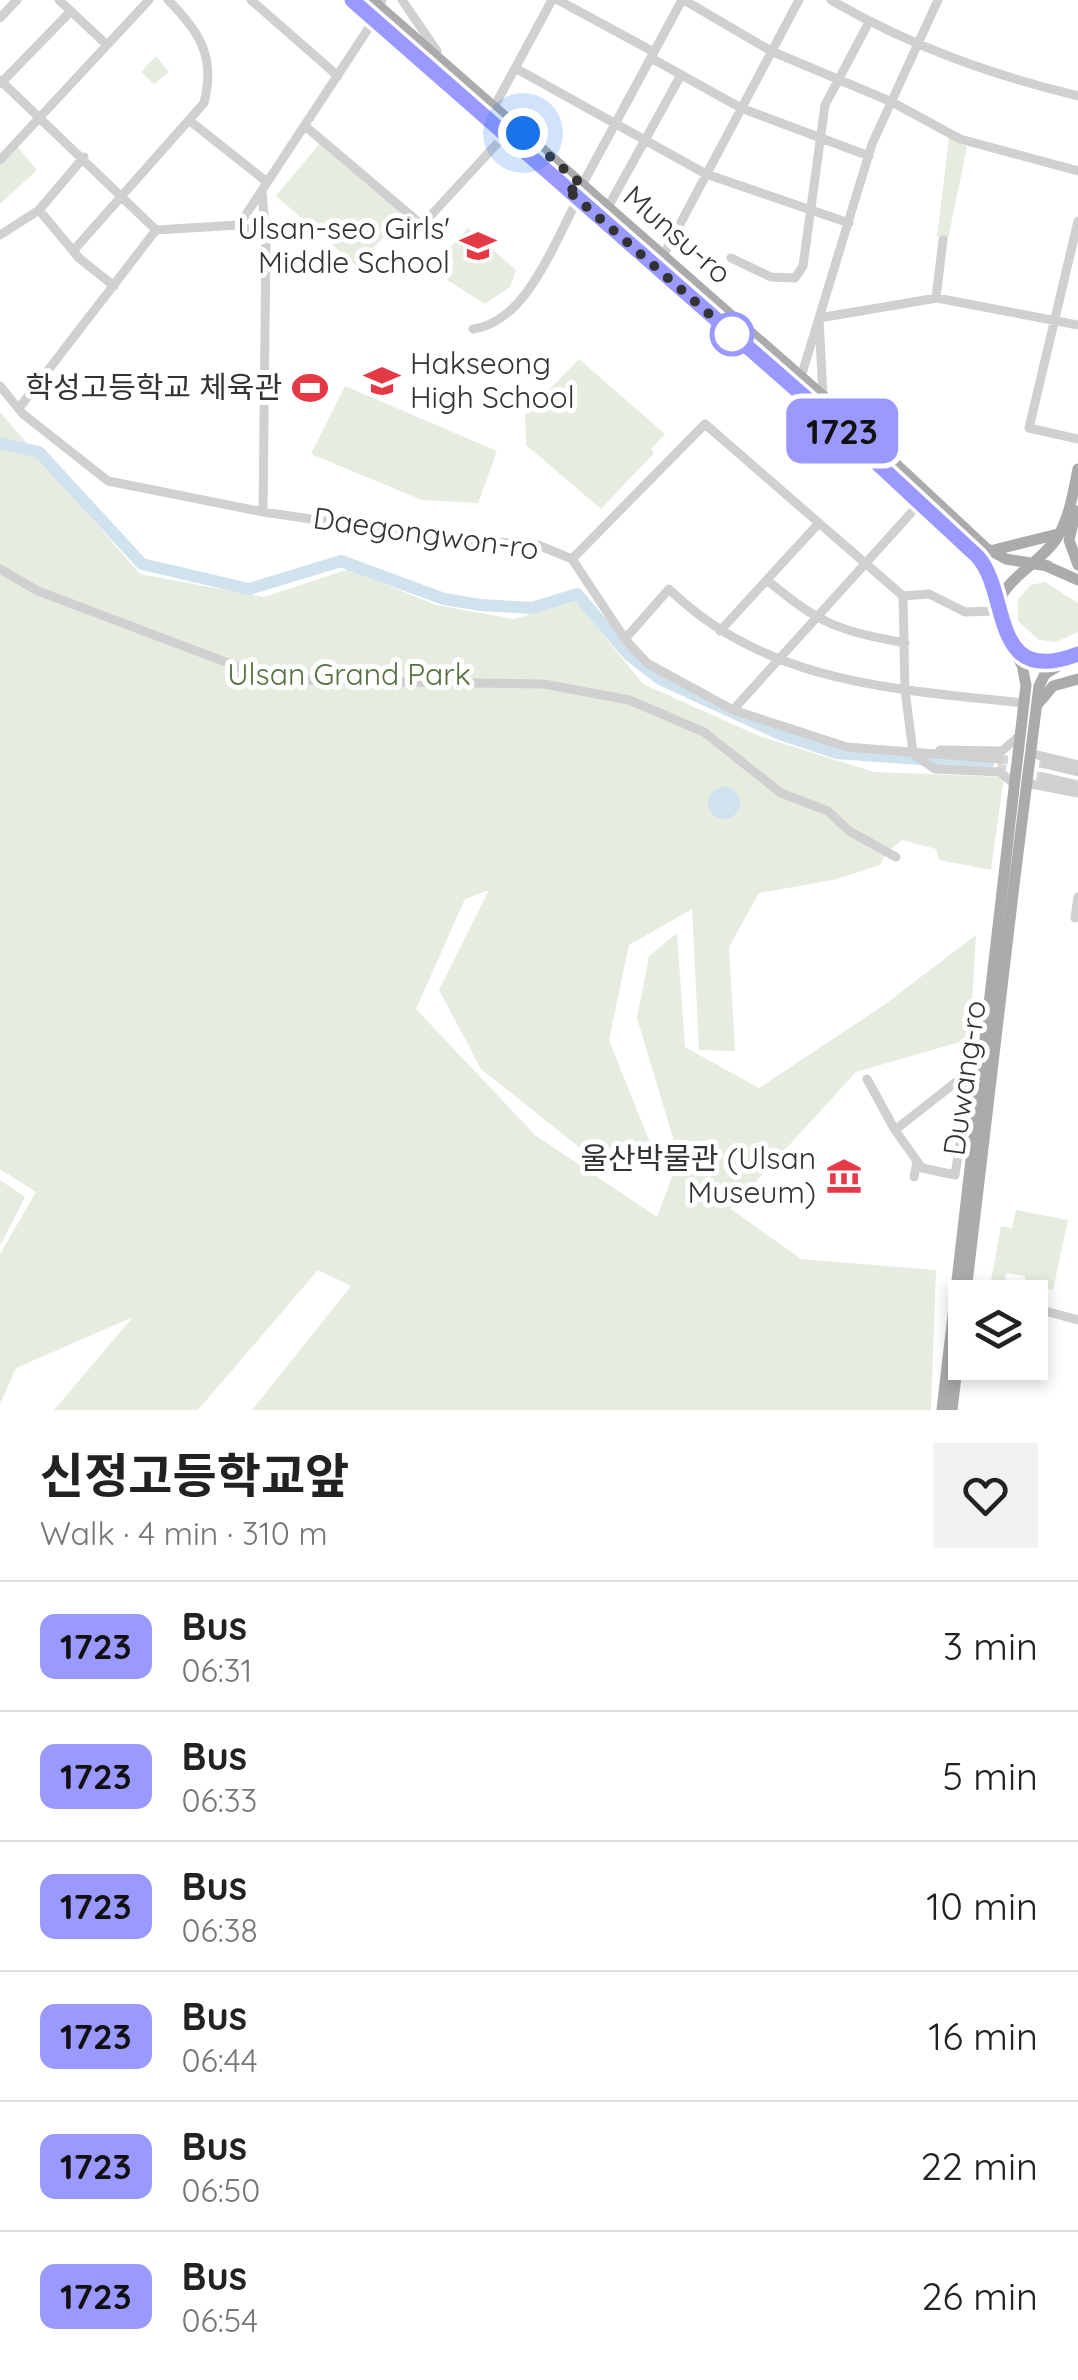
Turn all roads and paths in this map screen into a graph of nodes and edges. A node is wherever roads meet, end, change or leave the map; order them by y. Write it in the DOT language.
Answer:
graph roads {
  1 [pos="17,0"];
  2 [pos="60,0"];
  3 [pos="149,0"];
  4 [pos="168,0"];
  5 [pos="250,0"];
  6 [pos="352,0"];
  7 [pos="402,0"];
  8 [pos="555,0"];
  9 [pos="683,0"];
  10 [pos="799,0"];
  11 [pos="830,0"];
  12 [pos="938,0"];
  13 [pos="378,3"];
  14 [pos="70,11"];
  15 [pos="0,18"];
  16 [pos="374,20"];
  17 [pos="868,22"];
  18 [pos="106,46"];
  19 [pos="917,47"];
  20 [pos="771,50"];
  21 [pos="652,55"];
  22 [pos="517,69"];
  23 [pos="454,73"];
  24 [pos="681,75"];
  25 [pos="338,76"];
  26 [pos="838,81"];
  27 [pos="1,82"];
  28 [pos="1078,96"];
  29 [pos="892,102"];
  30 [pos="494,108"];
  31 [pos="741,108"];
  32 [pos="40,116"];
  33 [pos="190,121"];
  34 [pos="617,125"];
  35 [pos="305,126"];
  36 [pos="504,135"];
  37 [pos="820,138"];
  38 [pos="644,140"];
  39 [pos="869,156"];
  40 [pos="84,157"];
  41 [pos="0,160"];
  42 [pos="1078,172"];
  43 [pos="706,174"];
  44 [pos="582,185"];
  45 [pos="264,186"];
  46 [pos="565,188"];
  47 [pos="123,194"];
  48 [pos="578,199"];
  49 [pos="608,207"];
  50 [pos="38,210"];
  51 [pos="808,210"];
  52 [pos="1078,221"];
  53 [pos="849,224"];
  54 [pos="238,225"];
  55 [pos="156,230"];
  56 [pos="624,230"];
  57 [pos="0,235"];
  58 [pos="266,239"];
  59 [pos="944,240"];
  60 [pos="74,251"];
  61 [pos="663,256"];
  62 [pos="730,258"];
  63 [pos="1066,272"];
  64 [pos="1078,275"];
  65 [pos="114,286"];
  66 [pos="936,298"];
  67 [pos="819,318"];
  68 [pos="1054,320"];
  69 [pos="1078,325"];
  70 [pos="473,329"];
  71 [pos="752,343"];
  72 [pos="772,369"];
  73 [pos="801,377"];
  74 [pos="0,386"];
  75 [pos="822,396"];
  76 [pos="806,399"];
  77 [pos="19,408"];
  78 [pos="1078,439"];
  79 [pos="1078,470"];
  80 [pos="920,503"];
  81 [pos="1075,504"];
  82 [pos="263,512"];
  83 [pos="818,524"];
  84 [pos="1066,532"];
  85 [pos="1078,545"];
  86 [pos="986,548"];
  87 [pos="572,559"];
  88 [pos="864,563"];
  89 [pos="1078,564"];
  90 [pos="1029,566"];
  91 [pos="0,569"];
  92 [pos="767,580"];
  93 [pos="1078,580"];
  94 [pos="903,596"];
  95 [pos="998,611"];
  96 [pos="814,619"];
  97 [pos="720,631"];
  98 [pos="625,639"];
  99 [pos="1008,640"];
  100 [pos="906,643"];
  101 [pos="1078,654"];
  102 [pos="777,659"];
  103 [pos="1065,661"];
  104 [pos="1078,680"];
  105 [pos="906,690"];
  106 [pos="1029,706"];
  107 [pos="733,710"];
  108 [pos="1019,736"];
  109 [pos="913,753"];
  110 [pos="1030,753"];
  111 [pos="999,762"];
  112 [pos="1045,764"];
  113 [pos="1078,768"];
  114 [pos="1043,777"];
  115 [pos="1020,783"];
  116 [pos="1078,789"];
  117 [pos="896,857"];
  118 [pos="1078,897"];
  119 [pos="1076,918"];
  120 [pos="996,1054"];
  121 [pos="975,1068"];
  122 [pos="867,1078"];
  123 [pos="895,1130"];
  124 [pos="917,1162"];
  125 [pos="914,1178"];
  126 [pos="967,1280"];
  127 [pos="1048,1312"];
  128 [pos="1078,1320"];
  129 [pos="956,1380"];
  130 [pos="942,1410"];
  131 [pos="952,1410"];
  1 -- 15 [label="street"];
  2 -- 14 [label="street"];
  3 -- 18 [label="street"];
  4 -- 33 [label="street"];
  5 -- 25 [label="street"];
  6 -- 16 [label="main road, Munsu-ro"];
  7 -- 23 [label="street"];
  8 -- 21 [label="street"];
  8 -- 22 [label="street"];
  9 -- 20 [label="street"];
  9 -- 21 [label="street"];
  10 -- 20 [label="street"];
  11 -- 17 [label="street"];
  12 -- 19 [label="street"];
  13 -- 16 [label="street"];
  13 -- 23 [label="main road, Munsu-ro"];
  14 -- 18 [label="street"];
  14 -- 27 [label="street"];
  16 -- 25 [label="street"];
  16 -- 36 [label="main road, Munsu-ro"];
  17 -- 19 [label="street"];
  17 -- 26 [label="street"];
  18 -- 32 [label="street"];
  19 -- 28 [label="street"];
  19 -- 29 [label="street"];
  20 -- 26 [label="street"];
  20 -- 31 [label="street"];
  21 -- 24 [label="street"];
  21 -- 34 [label="street"];
  22 -- 30 [label="street"];
  22 -- 34 [label="street"];
  23 -- 30 [label="main road, Munsu-ro"];
  24 -- 31 [label="street"];
  24 -- 38 [label="street"];
  25 -- 35 [label="street"];
  26 -- 29 [label="street"];
  26 -- 37 [label="street"];
  27 -- 32 [label="street"];
  29 -- 39 [label="street"];
  29 -- 42 [label="street"];
  30 -- 44 [label="main road, Munsu-ro"];
  31 -- 37 [label="street"];
  31 -- 43 [label="street"];
  32 -- 40 [label="street"];
  32 -- 41 [label="street"];
  33 -- 45 [label="street"];
  33 -- 47 [label="street"];
  34 -- 38 [label="street"];
  34 -- 44 [label="street"];
  35 -- 36 [label="street"];
  35 -- 45 [label="street"];
  36 -- 46 [label="main road, Munsu-ro"];
  37 -- 39 [label="street"];
  37 -- 51 [label="street"];
  38 -- 43 [label="street"];
  38 -- 49 [label="street"];
  39 -- 53 [label="street"];
  40 -- 47 [label="street"];
  40 -- 50 [label="street"];
  43 -- 51 [label="street"];
  43 -- 61 [label="street"];
  44 -- 46 [label="street"];
  44 -- 49 [label="main road, Munsu-ro"];
  45 -- 54 [label="street"];
  45 -- 58 [label="street"];
  46 -- 48 [label="main road, Munsu-ro"];
  47 -- 55 [label="street"];
  47 -- 60 [label="street"];
  48 -- 56 [label="main road, Munsu-ro"];
  48 -- 70 [label="street"];
  49 -- 56 [label="main road, Munsu-ro"];
  50 -- 57 [label="street"];
  50 -- 60 [label="street"];
  51 -- 53 [label="street"];
  51 -- 62 [label="street"];
  52 -- 63 [label="street"];
  53 -- 67 [label="street"];
  54 -- 55 [label="street"];
  54 -- 58 [label="street"];
  55 -- 65 [label="street"];
  56 -- 61 [label="main road, Munsu-ro"];
  56 -- 71 [label="main road, Munsu-ro"];
  58 -- 82 [label="street"];
  59 -- 66 [label="street"];
  60 -- 65 [label="street"];
  61 -- 71 [label="main road, Munsu-ro"];
  63 -- 64 [label="street"];
  63 -- 68 [label="street"];
  65 -- 77 [label="street"];
  66 -- 67 [label="street"];
  66 -- 68 [label="street"];
  67 -- 73 [label="street"];
  67 -- 75 [label="street"];
  68 -- 69 [label="street"];
  68 -- 78 [label="street"];
  71 -- 72 [label="main road, Munsu-ro"];
  71 -- 73 [label="main road, Munsu-ro"];
  72 -- 73 [label="main road"];
  72 -- 76 [label="main road, Munsu-ro"];
  73 -- 75 [label="main road, Munsu-ro"];
  73 -- 76 [label="main road"];
  74 -- 77 [label="street, Daegongwon-ro"];
  75 -- 86 [label="main road, Munsu-ro"];
  76 -- 80 [label="main road, Munsu-ro"];
  77 -- 82 [label="street, Daegongwon-ro"];
  79 -- 81 [label="main road"];
  80 -- 88 [label="street"];
  80 -- 95 [label="main road, Munsu-ro"];
  81 -- 84 [label="main road"];
  82 -- 87 [label="street, Daegongwon-ro"];
  83 -- 87 [label="street"];
  83 -- 88 [label="street"];
  83 -- 92 [label="street"];
  84 -- 85 [label="main road"];
  84 -- 86 [label="main road"];
  84 -- 89 [label="main road"];
  84 -- 90 [label="main road"];
  86 -- 90 [label="main road, Munsu-ro"];
  87 -- 98 [label="street, Daegongwon-ro"];
  88 -- 94 [label="street"];
  88 -- 96 [label="street"];
  90 -- 93 [label="main road"];
  90 -- 95 [label="main road"];
  91 -- 117 [label="street"];
  92 -- 96 [label="street"];
  92 -- 97 [label="street"];
  94 -- 95 [label="street"];
  94 -- 100 [label="street"];
  95 -- 99 [label="main road, Munsu-ro"];
  96 -- 100 [label="street"];
  96 -- 102 [label="street"];
  97 -- 98 [label="street"];
  97 -- 102 [label="street"];
  98 -- 107 [label="street, Daegongwon-ro"];
  99 -- 103 [label="main road"];
  99 -- 106 [label="main road, Munsu-ro"];
  100 -- 105 [label="street"];
  101 -- 103 [label="main road"];
  102 -- 105 [label="street"];
  102 -- 107 [label="street"];
  103 -- 106 [label="main road"];
  104 -- 106 [label="main road"];
  105 -- 106 [label="street"];
  105 -- 109 [label="street"];
  106 -- 108 [label="main road"];
  106 -- 110 [label="main road, Duwang-ro"];
  107 -- 109 [label="street, Daegongwon-ro"];
  108 -- 111 [label="street"];
  108 -- 115 [label="main road"];
  109 -- 111 [label="street, Daegongwon-ro"];
  109 -- 111 [label="street"];
  110 -- 113 [label="street"];
  110 -- 115 [label="main road, Duwang-ro"];
  111 -- 115 [label="street"];
  112 -- 113 [label="street"];
  114 -- 116 [label="street"];
  115 -- 116 [label="street"];
  115 -- 120 [label="main road, Duwang-ro"];
  115 -- 121 [label="main road"];
  118 -- 119 [label="street"];
  120 -- 121 [label="street"];
  120 -- 126 [label="main road, Duwang-ro"];
  121 -- 123 [label="street"];
  121 -- 124 [label="street"];
  121 -- 130 [label="main road"];
  122 -- 123 [label="street"];
  123 -- 124 [label="street"];
  124 -- 125 [label="street"];
  127 -- 128 [label="street"];
  129 -- 131 [label="main road, Duwang-ro"];
}
